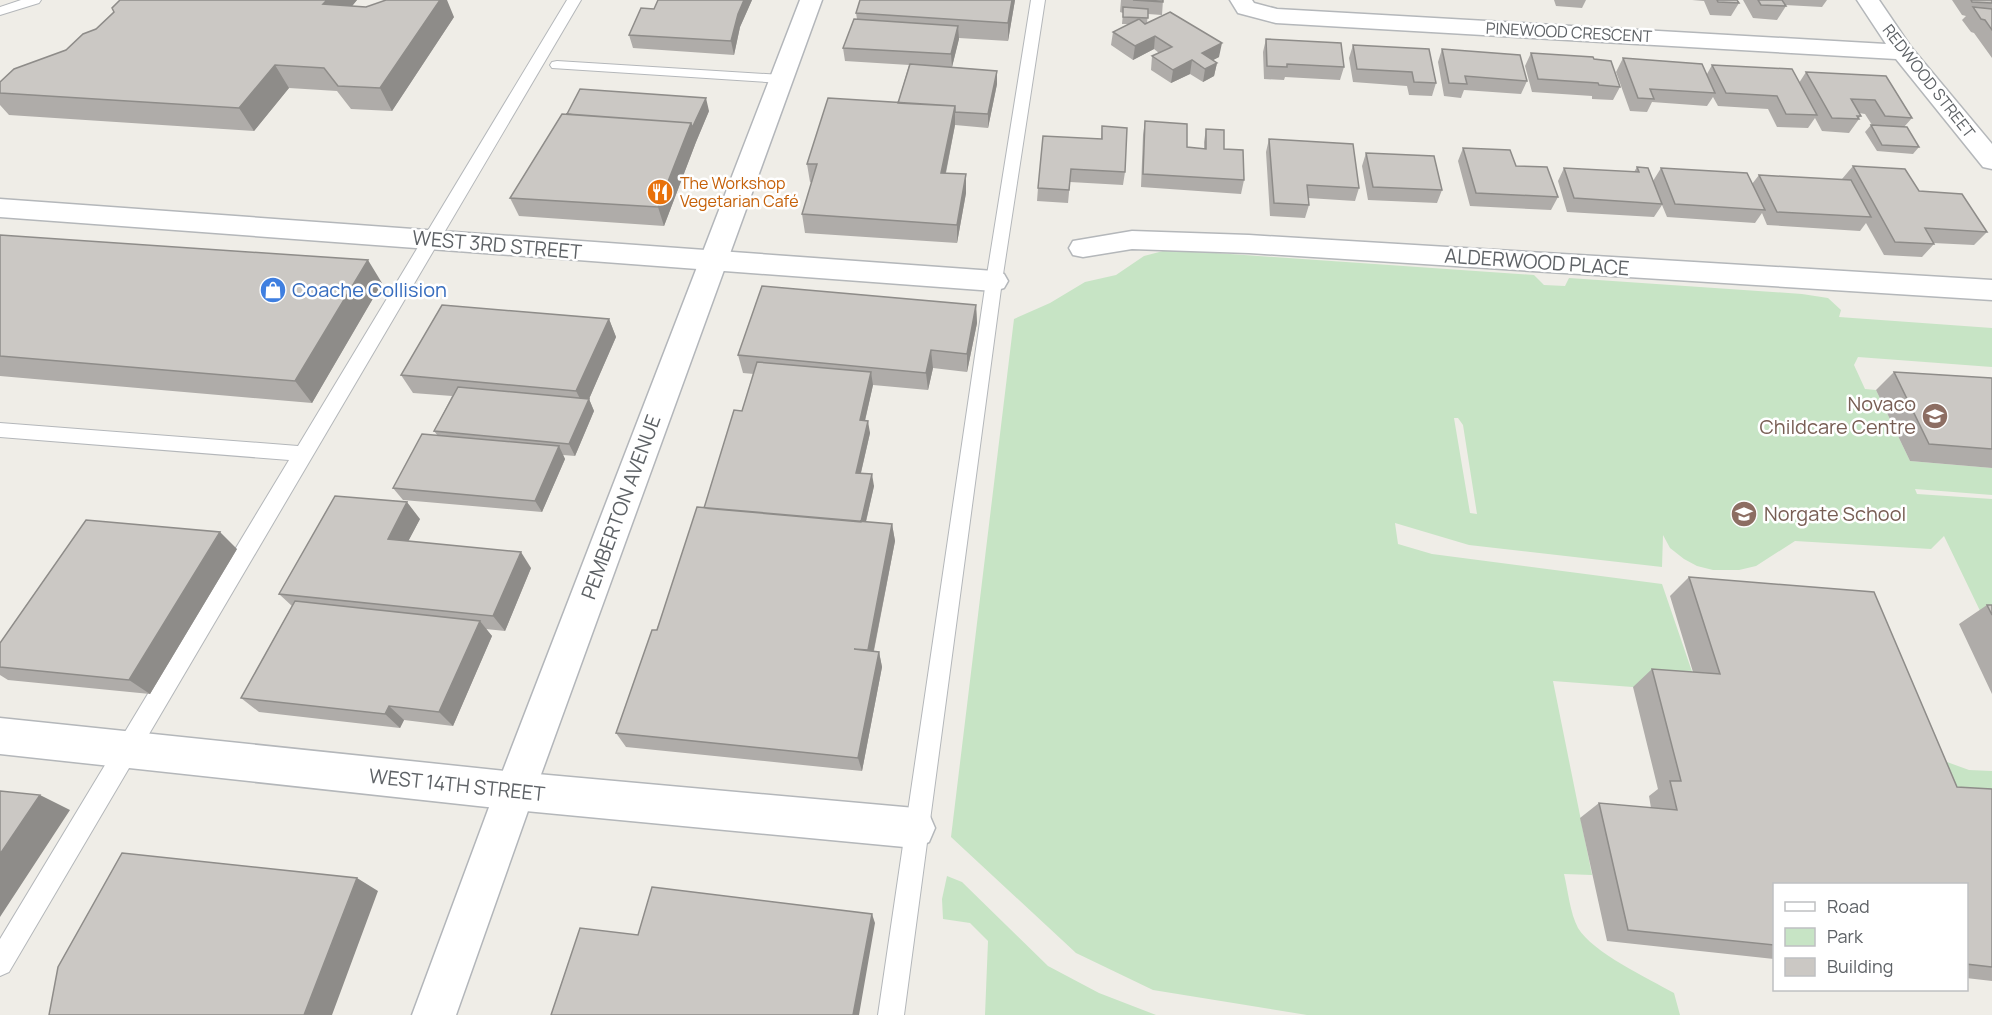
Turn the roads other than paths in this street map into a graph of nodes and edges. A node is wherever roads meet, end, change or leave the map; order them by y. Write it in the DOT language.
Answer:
graph roads {
  1 [pos="34,0"];
  2 [pos="574,0"];
  3 [pos="811,0"];
  4 [pos="1038,0"];
  5 [pos="1241,0"];
  6 [pos="1868,0"];
  7 [pos="0,11"];
  8 [pos="1903,52"];
  9 [pos="557,65"];
  10 [pos="782,79"];
  11 [pos="1992,161"];
  12 [pos="0,208"];
  13 [pos="432,240"];
  14 [pos="1083,248"];
  15 [pos="712,262"];
  16 [pos="994,281"];
  17 [pos="1992,290"];
  18 [pos="0,430"];
  19 [pos="303,454"];
  20 [pos="0,736"];
  21 [pos="128,749"];
  22 [pos="515,791"];
  23 [pos="915,828"];
  24 [pos="0,963"];
  25 [pos="434,1015"];
  26 [pos="891,1015"];
  1 -- 7 [label="lane"];
  2 -- 13 [label="lane"];
  3 -- 10 [label="street, PEMBERTON AVENUE"];
  4 -- 16 [label="lane"];
  5 -- 8 [label="street, PINEWOOD CRESCENT"];
  6 -- 8 [label="street, REDWOOD STREET"];
  8 -- 11 [label="street, REDWOOD STREET"];
  9 -- 10 [label="lane"];
  10 -- 15 [label="street, PEMBERTON AVENUE"];
  12 -- 13 [label="street, WEST 3RD STREET"];
  13 -- 15 [label="street, WEST 3RD STREET"];
  13 -- 19 [label="lane"];
  14 -- 17 [label="street, ALDERWOOD PLACE"];
  15 -- 16 [label="street, WEST 3RD STREET"];
  15 -- 22 [label="street, PEMBERTON AVENUE"];
  16 -- 23 [label="lane"];
  18 -- 19 [label="lane"];
  19 -- 21 [label="lane"];
  20 -- 21 [label="street, WEST 14TH STREET"];
  21 -- 22 [label="street, WEST 14TH STREET"];
  21 -- 24 [label="lane"];
  22 -- 23 [label="street, WEST 14TH STREET"];
  22 -- 25 [label="street, PEMBERTON AVENUE"];
  23 -- 26 [label="lane"];
}
